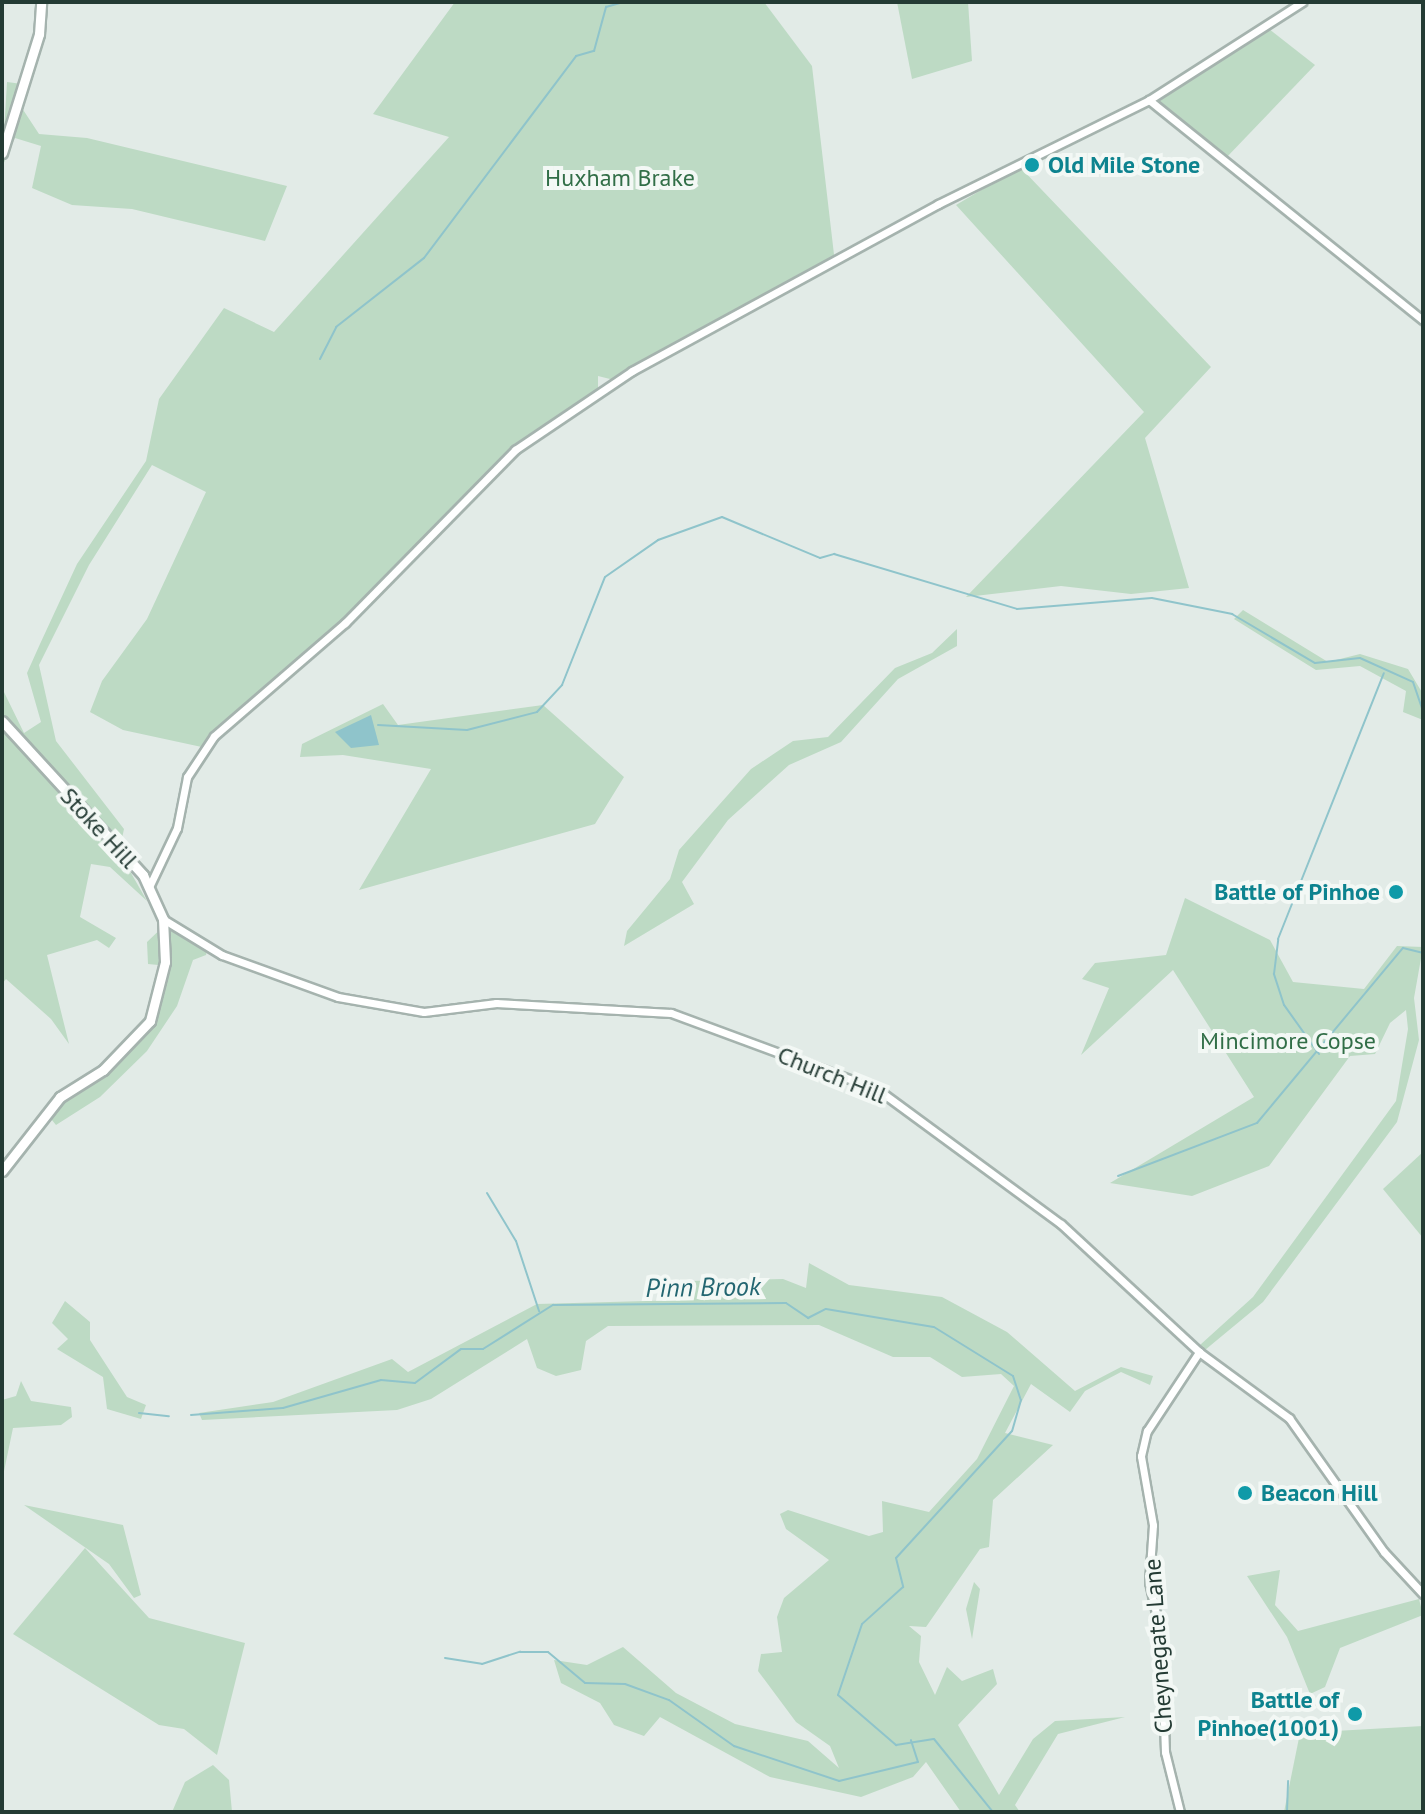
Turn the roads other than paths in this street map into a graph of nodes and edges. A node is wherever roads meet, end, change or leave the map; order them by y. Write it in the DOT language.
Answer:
graph roads {
  1 [pos="41,2"];
  2 [pos="1302,2"];
  3 [pos="1149,100"];
  4 [pos="2,153"];
  5 [pos="1423,320"];
  6 [pos="2,721"];
  7 [pos="148,874"];
  8 [pos="163,919"];
  9 [pos="2,1171"];
  10 [pos="1199,1352"];
  11 [pos="1423,1594"];
  12 [pos="1180,1812"];
  1 -- 4 [label="street"];
  2 -- 3 [label="street"];
  3 -- 5 [label="street"];
  3 -- 7 [label="street"];
  6 -- 7 [label="street, Stoke Hill"];
  7 -- 8 [label="street, Stoke Hill"];
  8 -- 9 [label="street, Stoke Hill"];
  8 -- 10 [label="street, Church Hill"];
  10 -- 11 [label="street, Church Hill"];
  10 -- 12 [label="street, Cheynegate Lane"];
}
